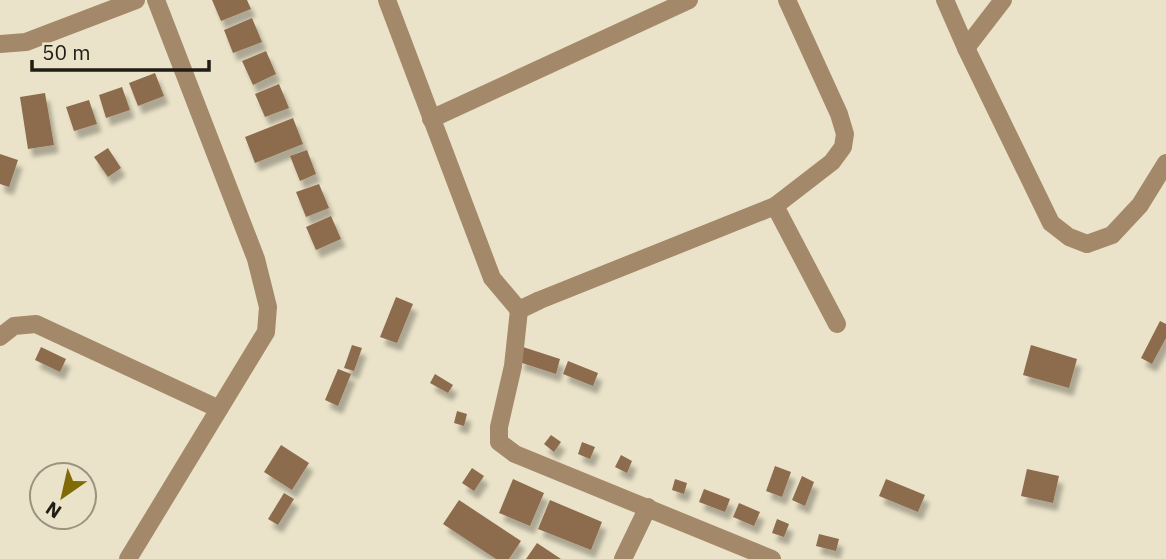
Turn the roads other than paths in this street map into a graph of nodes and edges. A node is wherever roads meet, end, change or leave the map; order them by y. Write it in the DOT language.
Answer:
graph roads {
  1 [pos="136,0"];
  2 [pos="156,0"];
  3 [pos="387,0"];
  4 [pos="689,0"];
  5 [pos="787,0"];
  6 [pos="945,0"];
  7 [pos="1003,0"];
  8 [pos="0,44"];
  9 [pos="966,48"];
  10 [pos="430,119"];
  11 [pos="1166,163"];
  12 [pos="775,206"];
  13 [pos="519,310"];
  14 [pos="837,324"];
  15 [pos="0,337"];
  16 [pos="219,409"];
  17 [pos="648,507"];
  18 [pos="128,559"];
  19 [pos="623,559"];
  20 [pos="772,559"];
  1 -- 8 [label="street"];
  2 -- 16 [label="street"];
  3 -- 10 [label="street"];
  4 -- 10 [label="street"];
  5 -- 12 [label="street"];
  6 -- 9 [label="street"];
  7 -- 9 [label="street"];
  9 -- 11 [label="street"];
  10 -- 13 [label="street"];
  12 -- 13 [label="street"];
  12 -- 14 [label="street"];
  13 -- 17 [label="street"];
  15 -- 16 [label="street"];
  16 -- 18 [label="street"];
  17 -- 19 [label="street"];
  17 -- 20 [label="street"];
}
